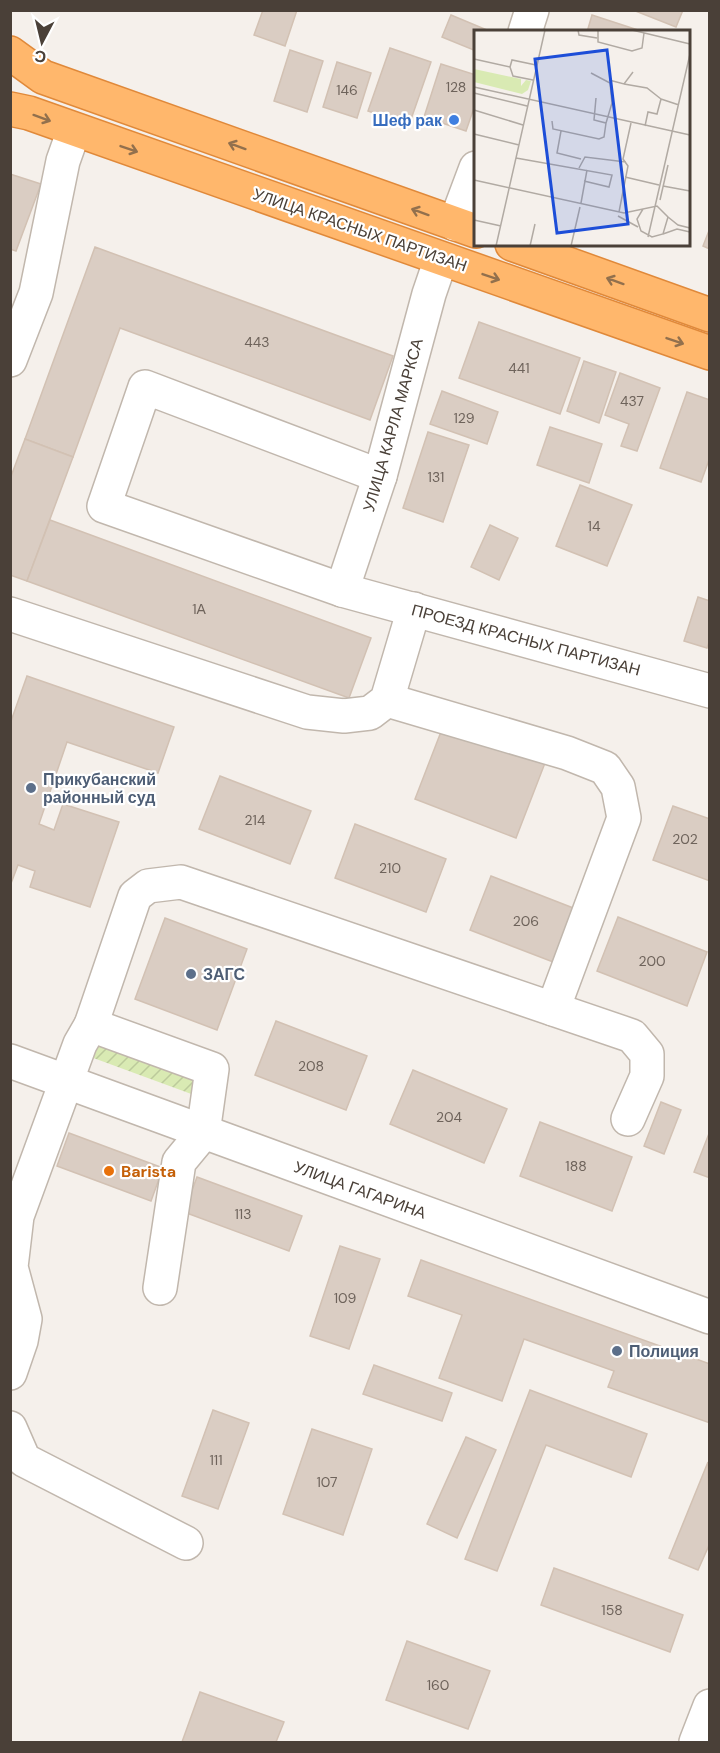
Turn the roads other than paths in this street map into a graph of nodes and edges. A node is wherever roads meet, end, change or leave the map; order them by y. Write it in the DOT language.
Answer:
graph roads {
  1 [pos="532,10"];
  2 [pos="526,30"];
  3 [pos="10,53"];
  4 [pos="10,109"];
  5 [pos="74,130"];
  6 [pos="474,179"];
  7 [pos="465,228"];
  8 [pos="518,246"];
  9 [pos="441,259"];
  10 [pos="710,315"];
  11 [pos="710,353"];
  12 [pos="10,360"];
  13 [pos="380,476"];
  14 [pos="342,590"];
  15 [pos="414,609"];
  16 [pos="10,614"];
  17 [pos="710,691"];
  18 [pos="387,700"];
  19 [pos="553,1009"];
  20 [pos="91,1025"];
  21 [pos="10,1062"];
  22 [pos="66,1082"];
  23 [pos="628,1119"];
  24 [pos="203,1134"];
  25 [pos="160,1288"];
  26 [pos="710,1317"];
  27 [pos="10,1373"];
  28 [pos="10,1428"];
  29 [pos="17,1457"];
  30 [pos="186,1543"];
  31 [pos="710,1706"];
  32 [pos="696,1743"];
  1 -- 2 [label="street"];
  7 -- 3 [label="highway, one-way"];
  4 -- 5 [label="highway, УЛИЦА КРАСНЫХ ПАРТИЗАН, one-way"];
  5 -- 9 [label="highway, УЛИЦА КРАСНЫХ ПАРТИЗАН, one-way"];
  5 -- 12 [label="street"];
  6 -- 7 [label="street"];
  10 -- 8 [label="highway, one-way"];
  9 -- 11 [label="highway, УЛИЦА КРАСНЫХ ПАРТИЗАН, one-way"];
  9 -- 13 [label="street, УЛИЦА КАРЛА МАРКСА"];
  13 -- 14 [label="street, УЛИЦА КАРЛА МАРКСА"];
  13 -- 14 [label="street, ПРОЕЗД КРАСНЫХ ПАРТИЗАН"];
  14 -- 15 [label="street, ПРОЕЗД КРАСНЫХ ПАРТИЗАН"];
  15 -- 17 [label="street, ПРОЕЗД КРАСНЫХ ПАРТИЗАН"];
  15 -- 18 [label="street"];
  16 -- 18 [label="street"];
  18 -- 19 [label="street"];
  19 -- 20 [label="street"];
  19 -- 23 [label="street"];
  20 -- 22 [label="street"];
  20 -- 24 [label="street"];
  21 -- 22 [label="street, УЛИЦА ГАГАРИНА"];
  22 -- 24 [label="street, УЛИЦА ГАГАРИНА"];
  22 -- 27 [label="street"];
  24 -- 25 [label="street"];
  24 -- 26 [label="street, УЛИЦА ГАГАРИНА"];
  28 -- 29 [label="street"];
  29 -- 30 [label="street"];
  31 -- 32 [label="street"];
}
